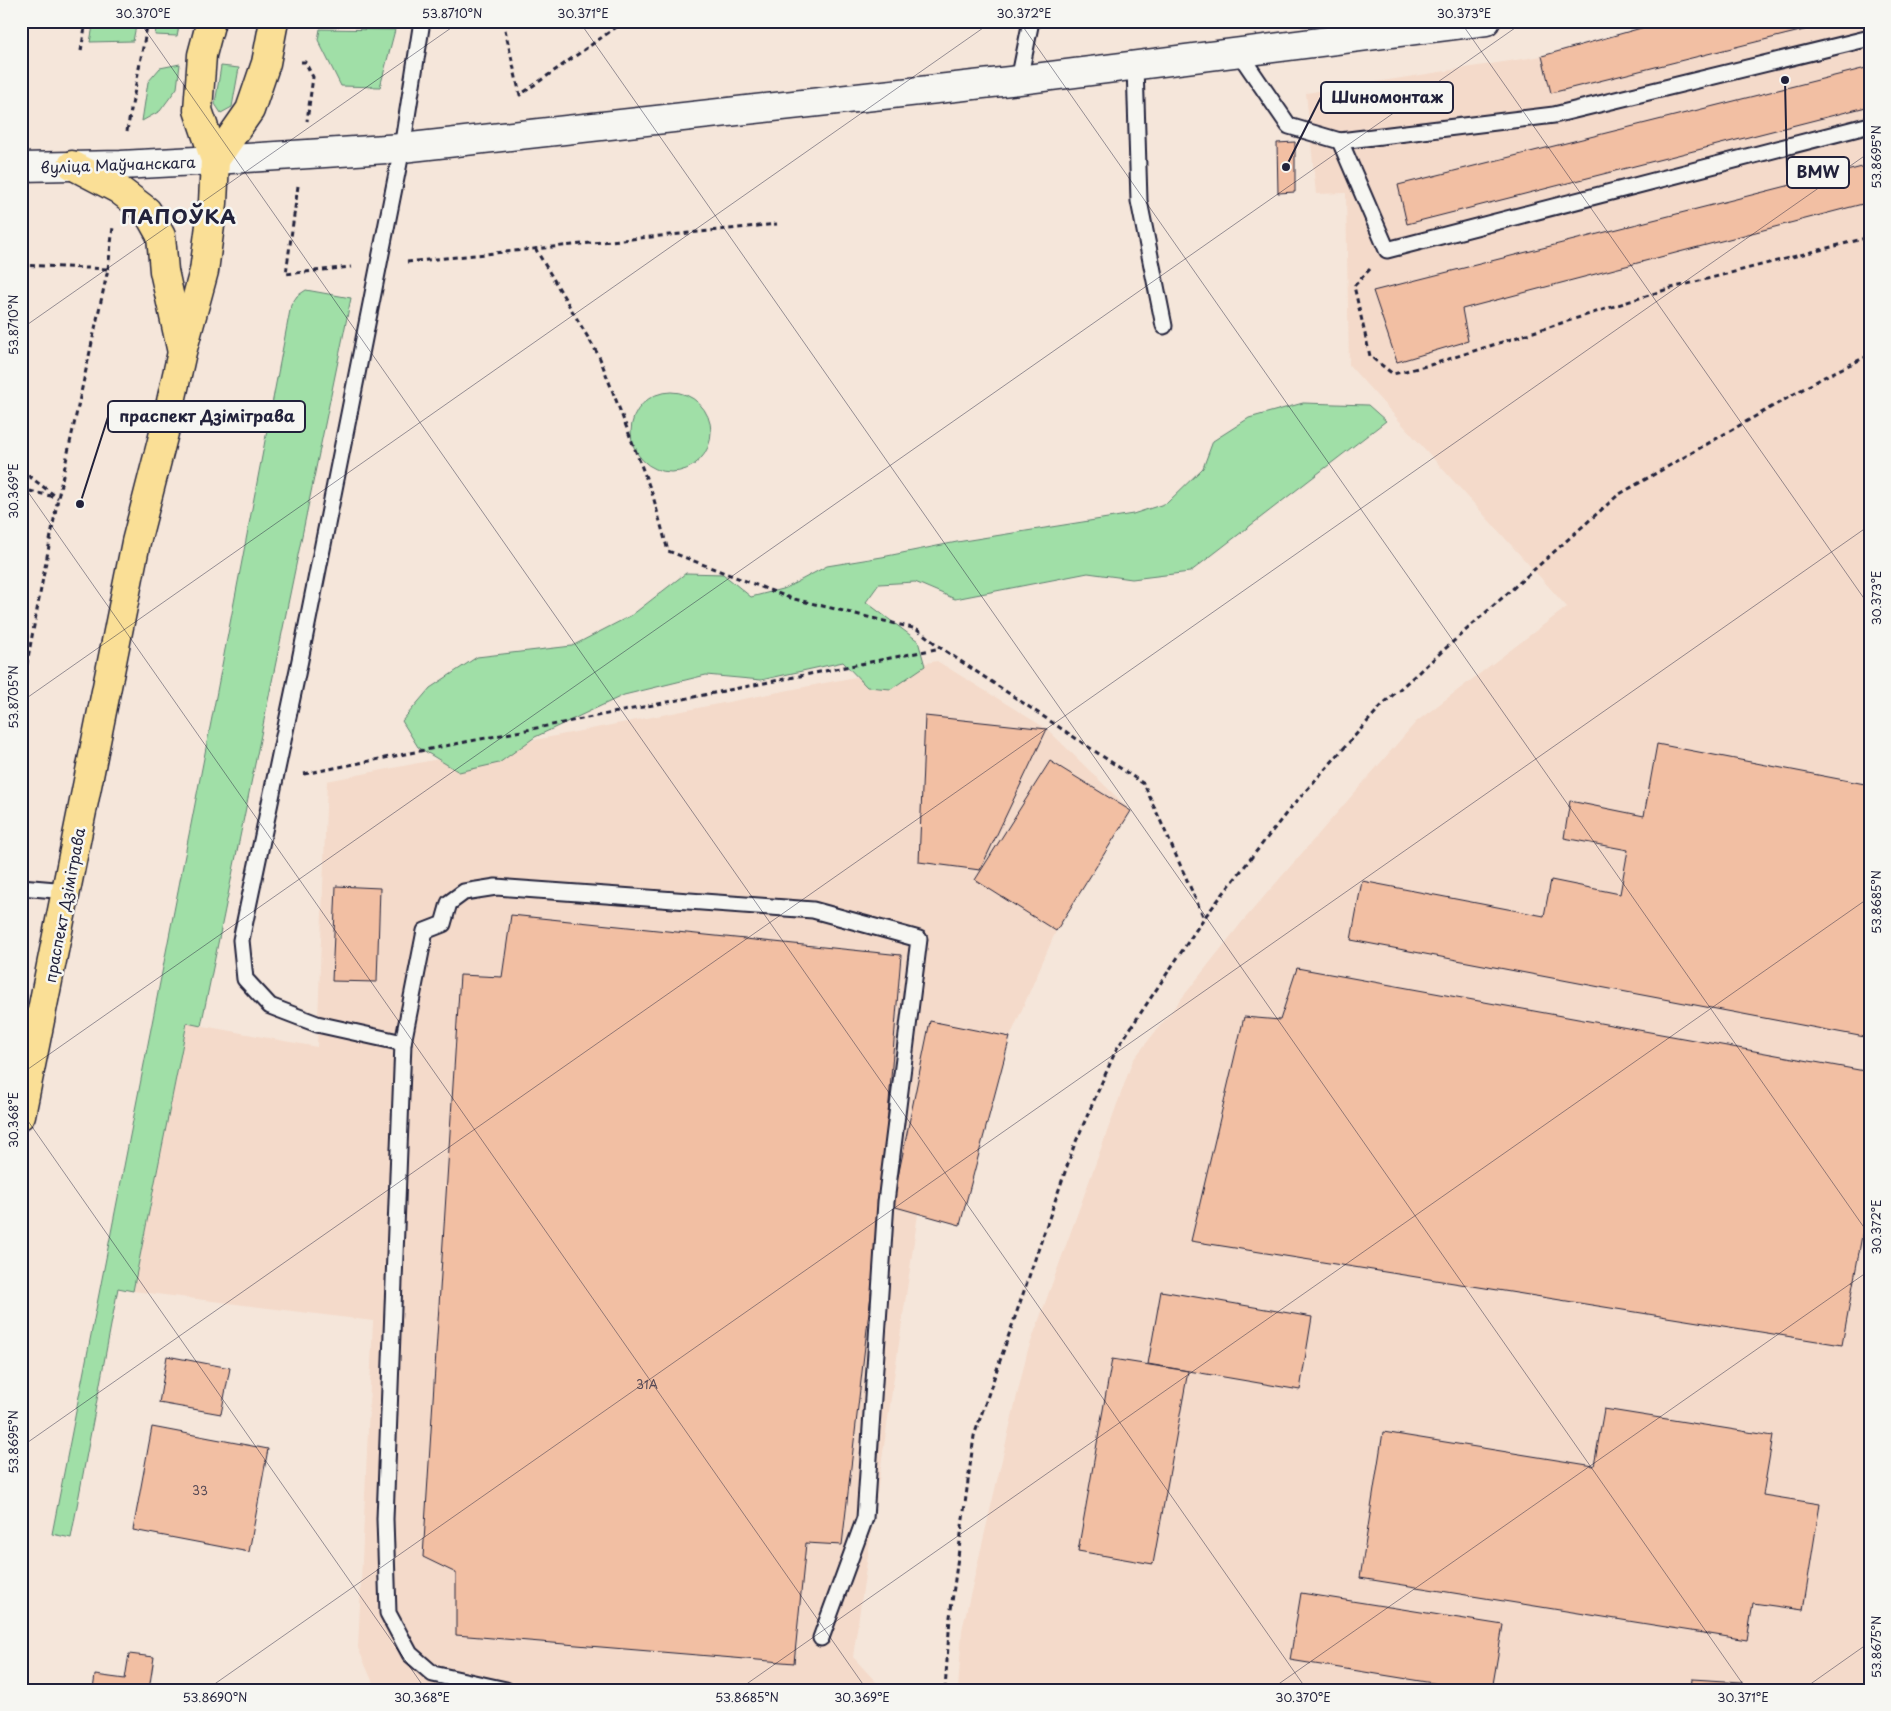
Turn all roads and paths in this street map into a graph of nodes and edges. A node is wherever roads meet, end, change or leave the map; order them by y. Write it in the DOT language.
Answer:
graph roads {
  1 [pos="86,21"];
  2 [pos="148,21"];
  3 [pos="211,21"];
  4 [pos="274,21"];
  5 [pos="317,21"];
  6 [pos="422,21"];
  7 [pos="503,21"];
  8 [pos="625,21"];
  9 [pos="1031,21"];
  10 [pos="1486,21"];
  11 [pos="313,22"];
  12 [pos="1870,38"];
  13 [pos="81,51"];
  14 [pos="1239,53"];
  15 [pos="1135,66"];
  16 [pos="1019,80"];
  17 [pos="1870,125"];
  18 [pos="126,138"];
  19 [pos="1340,141"];
  20 [pos="402,148"];
  21 [pos="215,160"];
  22 [pos="72,165"];
  23 [pos="21,167"];
  24 [pos="777,224"];
  25 [pos="113,225"];
  26 [pos="1870,236"];
  27 [pos="535,248"];
  28 [pos="1387,250"];
  29 [pos="379,264"];
  30 [pos="21,265"];
  31 [pos="108,268"];
  32 [pos="286,274"];
  33 [pos="1164,326"];
  34 [pos="182,352"];
  35 [pos="1870,355"];
  36 [pos="21,470"];
  37 [pos="21,489"];
  38 [pos="58,498"];
  39 [pos="941,648"];
  40 [pos="21,695"];
  41 [pos="275,780"];
  42 [pos="21,887"];
  43 [pos="67,892"];
  44 [pos="1204,918"];
  45 [pos="403,1043"];
  46 [pos="21,1115"];
  47 [pos="821,1638"];
  48 [pos="506,1690"];
  49 [pos="945,1690"];
  1 -- 13 [label="path"];
  2 -- 18 [label="path"];
  3 -- 21 [label="main road, праспект Дзімітрава"];
  4 -- 21 [label="main road"];
  5 -- 11 [label="path"];
  6 -- 20 [label="lane"];
  7 -- 8 [label="path"];
  9 -- 16 [label="lane"];
  10 -- 14 [label="street, вуліца Маўчанскага"];
  12 -- 19 [label="lane"];
  14 -- 15 [label="street, вуліца Маўчанскага"];
  14 -- 19 [label="lane"];
  15 -- 16 [label="street, вуліца Маўчанскага"];
  15 -- 33 [label="lane"];
  16 -- 20 [label="street, вуліца Маўчанскага"];
  17 -- 28 [label="lane"];
  19 -- 28 [label="lane"];
  20 -- 21 [label="street, вуліца Маўчанскага"];
  20 -- 29 [label="lane"];
  21 -- 22 [label="street, вуліца Маўчанскага"];
  21 -- 34 [label="main road, праспект Дзімітрава"];
  22 -- 23 [label="street, вуліца Маўчанскага"];
  22 -- 34 [label="main road"];
  24 -- 27 [label="path"];
  25 -- 31 [label="path"];
  26 -- 28 [label="path"];
  27 -- 29 [label="path"];
  27 -- 39 [label="path"];
  29 -- 32 [label="path"];
  29 -- 41 [label="lane"];
  30 -- 31 [label="path"];
  31 -- 38 [label="path"];
  34 -- 43 [label="main road, праспект Дзімітрава"];
  35 -- 44 [label="path"];
  36 -- 38 [label="path"];
  37 -- 38 [label="path"];
  38 -- 40 [label="path"];
  39 -- 41 [label="path"];
  39 -- 44 [label="path"];
  41 -- 45 [label="lane"];
  42 -- 43 [label="lane"];
  43 -- 46 [label="main road, праспект Дзімітрава"];
  44 -- 49 [label="path"];
  45 -- 47 [label="lane"];
  45 -- 48 [label="lane"];
}
